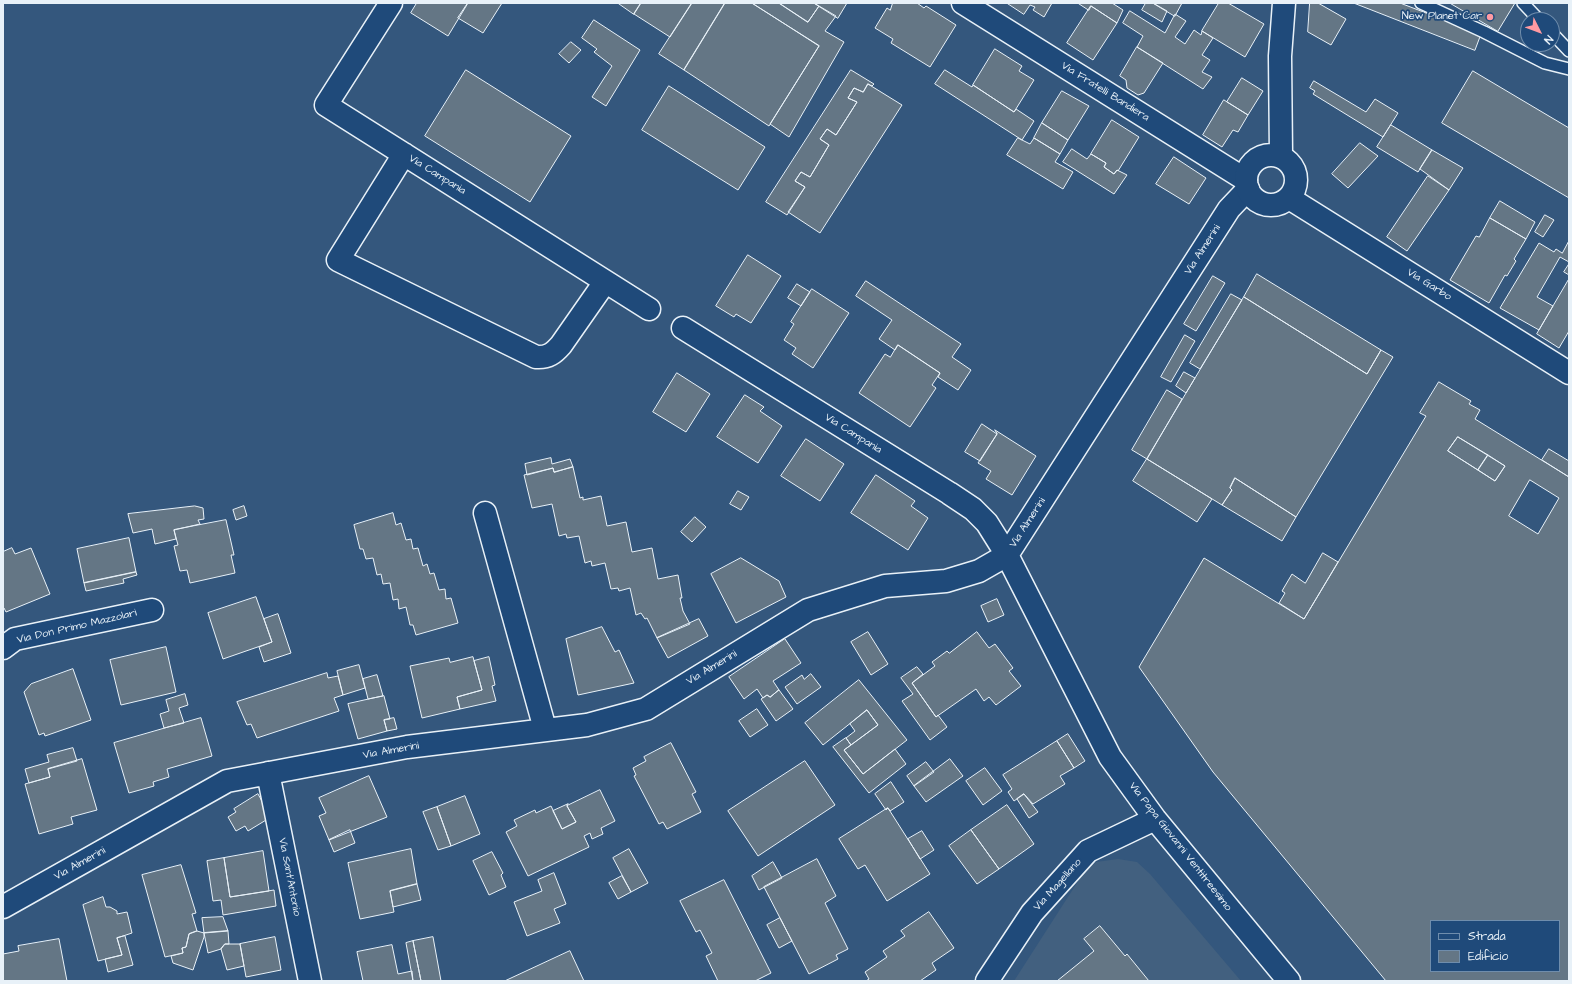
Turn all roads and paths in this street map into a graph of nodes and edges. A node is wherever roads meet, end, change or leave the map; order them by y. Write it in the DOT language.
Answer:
graph roads {
  1 [pos="391,3"];
  2 [pos="963,3"];
  3 [pos="1283,3"];
  4 [pos="1421,3"];
  5 [pos="1523,3"];
  6 [pos="1531,12"];
  7 [pos="1560,41"];
  8 [pos="1569,51"];
  9 [pos="1569,69"];
  10 [pos="404,154"];
  11 [pos="1281,156"];
  12 [pos="1247,185"];
  13 [pos="1289,198"];
  14 [pos="606,282"];
  15 [pos="649,309"];
  16 [pos="683,328"];
  17 [pos="1569,373"];
  18 [pos="485,513"];
  19 [pos="1008,555"];
  20 [pos="152,610"];
  21 [pos="3,648"];
  22 [pos="545,729"];
  23 [pos="268,773"];
  24 [pos="1155,819"];
  25 [pos="3,907"];
  26 [pos="310,981"];
  27 [pos="987,981"];
  28 [pos="1289,981"];
  1 -- 10 [label="street, Via Campania"];
  2 -- 12 [label="street, Via Fratelli Bandiera"];
  3 -- 11 [label="street"];
  4 -- 9 [label="lane"];
  5 -- 6 [label="lane"];
  7 -- 8 [label="lane"];
  10 -- 14 [label="street, Via Campania"];
  10 -- 14 [label="street"];
  11 -- 12 [label="street"];
  11 -- 13 [label="street"];
  12 -- 13 [label="street"];
  12 -- 19 [label="street, Via Almerini"];
  13 -- 17 [label="street, Via Garbo"];
  14 -- 15 [label="street, Via Campania"];
  16 -- 19 [label="street, Via Campania"];
  18 -- 22 [label="street"];
  19 -- 22 [label="street, Via Almerini"];
  19 -- 24 [label="street, Via Papa Giovanni Ventitreesimo"];
  20 -- 21 [label="street, Via Don Primo Mazzolari"];
  22 -- 23 [label="street, Via Almerini"];
  23 -- 25 [label="street, Via Almerini"];
  23 -- 26 [label="street, Via Sant'Antonio"];
  24 -- 27 [label="street, Via Magellano"];
  24 -- 28 [label="street, Via Papa Giovanni Ventitreesimo"];
}
